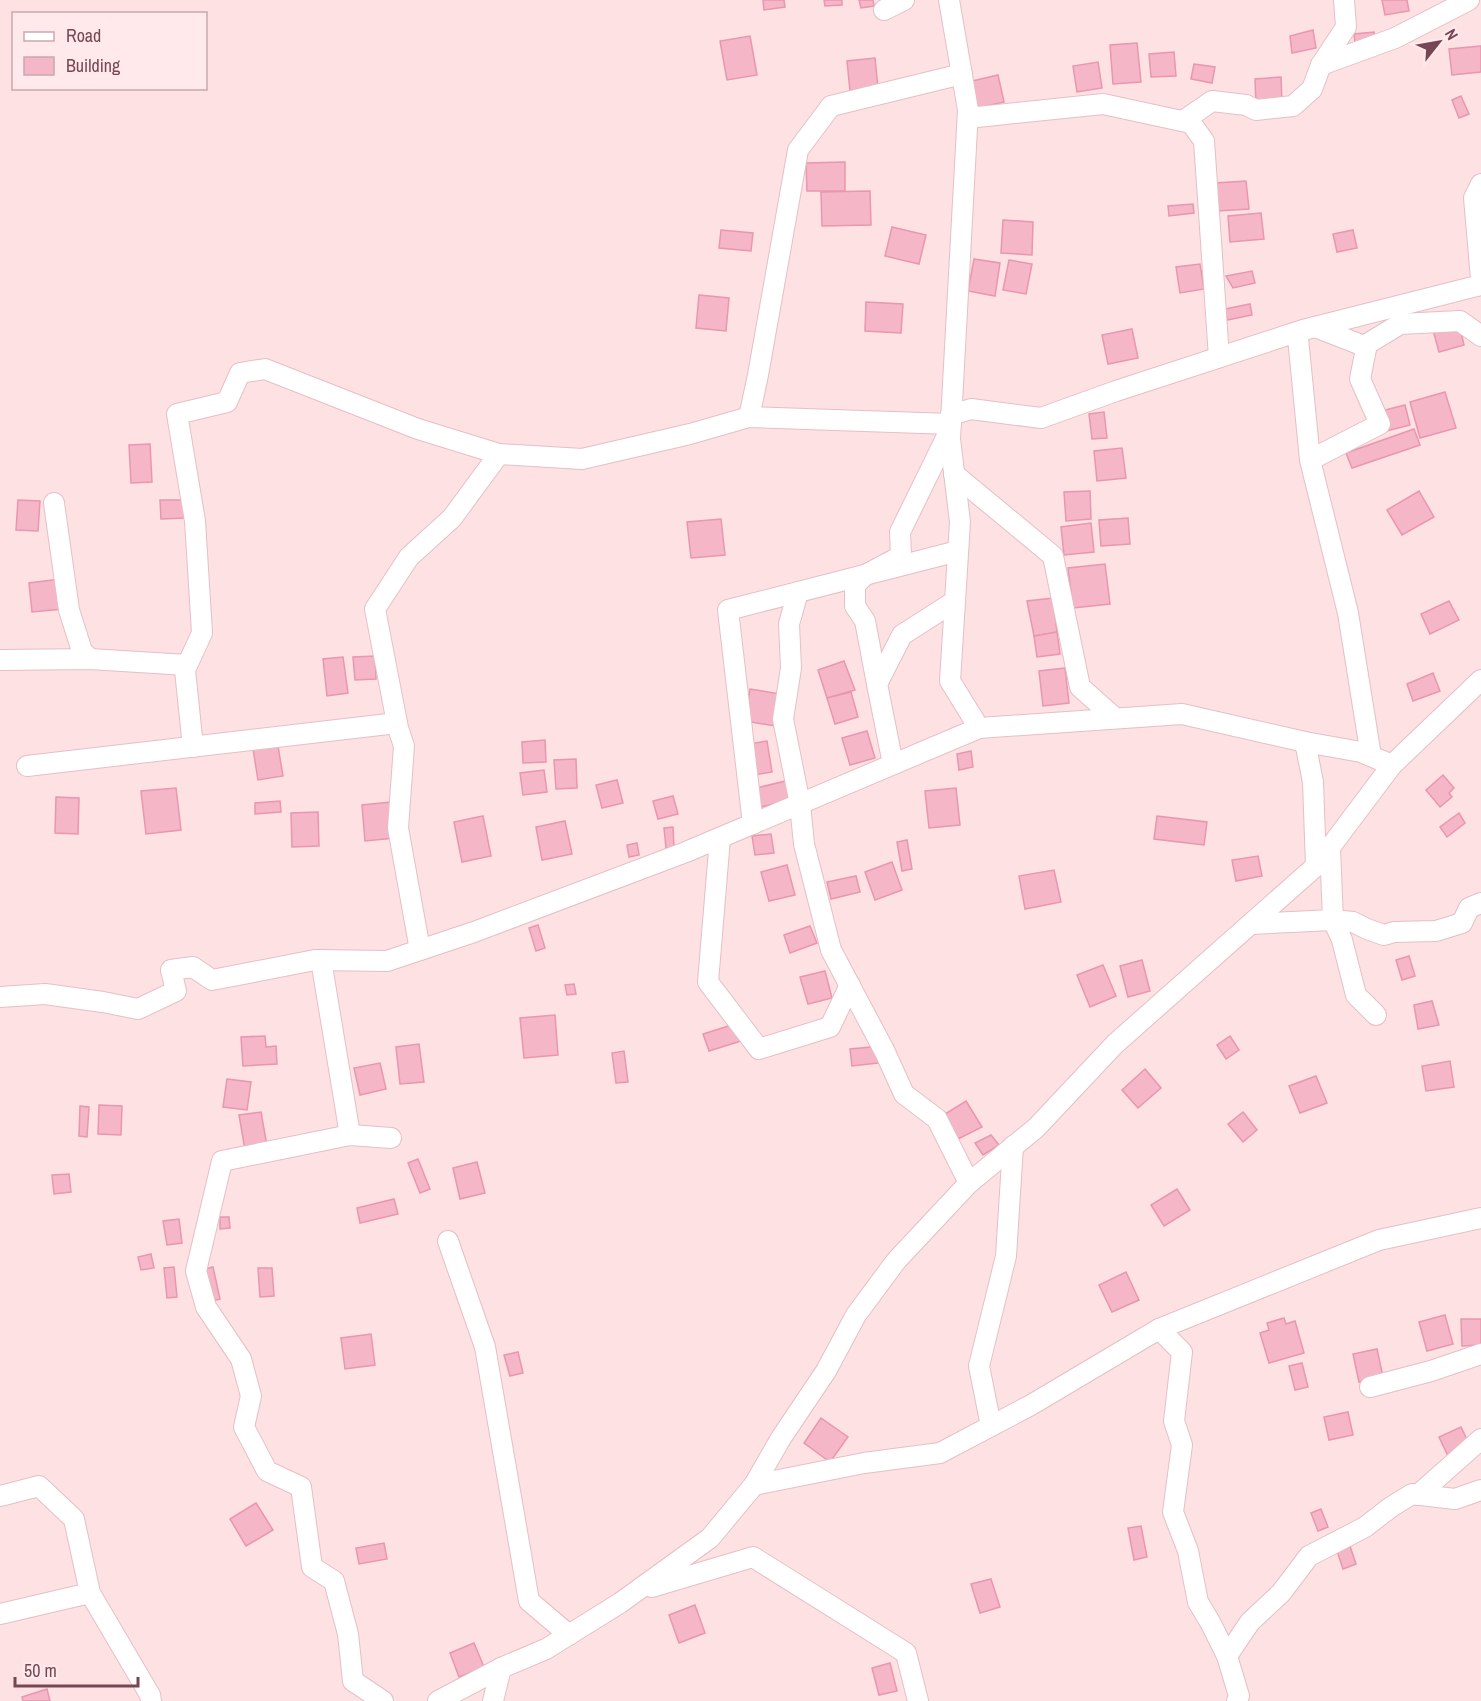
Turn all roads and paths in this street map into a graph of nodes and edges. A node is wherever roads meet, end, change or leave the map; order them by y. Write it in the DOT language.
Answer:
graph roads {
  1 [pos="904,0"];
  2 [pos="949,0"];
  3 [pos="1344,0"];
  4 [pos="1469,0"];
  5 [pos="884,10"];
  6 [pos="1321,65"];
  7 [pos="962,74"];
  8 [pos="968,118"];
  9 [pos="1184,121"];
  10 [pos="1481,184"];
  11 [pos="1481,279"];
  12 [pos="1481,285"];
  13 [pos="1306,333"];
  14 [pos="1481,336"];
  15 [pos="1367,344"];
  16 [pos="1219,357"];
  17 [pos="748,417"];
  18 [pos="951,423"];
  19 [pos="500,454"];
  20 [pos="1310,460"];
  21 [pos="954,474"];
  22 [pos="54,503"];
  23 [pos="958,551"];
  24 [pos="865,575"];
  25 [pos="798,592"];
  26 [pos="955,601"];
  27 [pos="90,658"];
  28 [pos="0,660"];
  29 [pos="187,665"];
  30 [pos="1481,680"];
  31 [pos="877,684"];
  32 [pos="1115,718"];
  33 [pos="397,723"];
  34 [pos="979,728"];
  35 [pos="1305,742"];
  36 [pos="193,747"];
  37 [pos="1371,756"];
  38 [pos="893,764"];
  39 [pos="1392,765"];
  40 [pos="27,766"];
  41 [pos="800,804"];
  42 [pos="753,824"];
  43 [pos="720,838"];
  44 [pos="1330,848"];
  45 [pos="1316,866"];
  46 [pos="1481,903"];
  47 [pos="1333,920"];
  48 [pos="1251,924"];
  49 [pos="420,950"];
  50 [pos="321,960"];
  51 [pos="850,985"];
  52 [pos="0,997"];
  53 [pos="1376,1015"];
  54 [pos="351,1135"];
  55 [pos="392,1138"];
  56 [pos="1013,1146"];
  57 [pos="969,1183"];
  58 [pos="1481,1218"];
  59 [pos="448,1241"];
  60 [pos="1159,1329"];
  61 [pos="1481,1354"];
  62 [pos="1370,1387"];
  63 [pos="991,1426"];
  64 [pos="1481,1439"];
  65 [pos="754,1485"];
  66 [pos="1481,1490"];
  67 [pos="1418,1495"];
  68 [pos="0,1496"];
  69 [pos="636,1592"];
  70 [pos="90,1593"];
  71 [pos="0,1614"];
  72 [pos="569,1635"];
  73 [pos="1227,1656"];
  74 [pos="501,1668"];
  75 [pos="151,1701"];
  76 [pos="383,1701"];
  77 [pos="438,1701"];
  78 [pos="493,1701"];
  79 [pos="918,1701"];
  80 [pos="1237,1701"];
  1 -- 5 [label="street"];
  2 -- 7 [label="street"];
  3 -- 6 [label="street"];
  4 -- 6 [label="street"];
  6 -- 9 [label="street"];
  7 -- 8 [label="street"];
  7 -- 17 [label="street"];
  8 -- 9 [label="street"];
  8 -- 18 [label="street"];
  9 -- 16 [label="street"];
  10 -- 11 [label="street"];
  12 -- 13 [label="street"];
  13 -- 15 [label="street"];
  13 -- 16 [label="street"];
  13 -- 20 [label="street"];
  14 -- 15 [label="street"];
  15 -- 20 [label="street"];
  16 -- 18 [label="street"];
  17 -- 18 [label="street"];
  17 -- 19 [label="street"];
  18 -- 21 [label="street"];
  18 -- 24 [label="street"];
  19 -- 29 [label="street"];
  19 -- 33 [label="street"];
  20 -- 37 [label="street"];
  21 -- 23 [label="street"];
  21 -- 32 [label="street"];
  22 -- 27 [label="street"];
  23 -- 24 [label="street"];
  23 -- 26 [label="street"];
  24 -- 25 [label="street"];
  24 -- 31 [label="street"];
  25 -- 41 [label="street"];
  25 -- 42 [label="street"];
  26 -- 31 [label="street"];
  26 -- 34 [label="street"];
  27 -- 28 [label="street"];
  27 -- 29 [label="street"];
  29 -- 36 [label="street"];
  30 -- 39 [label="street"];
  31 -- 38 [label="street"];
  32 -- 34 [label="street"];
  32 -- 35 [label="street"];
  33 -- 36 [label="street"];
  33 -- 49 [label="street"];
  34 -- 38 [label="street"];
  35 -- 37 [label="street"];
  35 -- 45 [label="street"];
  36 -- 40 [label="street"];
  37 -- 39 [label="street"];
  38 -- 41 [label="street"];
  39 -- 44 [label="street"];
  41 -- 42 [label="street"];
  41 -- 51 [label="street"];
  42 -- 43 [label="street"];
  43 -- 49 [label="street"];
  43 -- 51 [label="street"];
  44 -- 45 [label="street"];
  44 -- 47 [label="street"];
  45 -- 48 [label="street"];
  46 -- 47 [label="street"];
  47 -- 48 [label="street"];
  47 -- 53 [label="street"];
  48 -- 56 [label="street"];
  49 -- 50 [label="street"];
  50 -- 52 [label="street"];
  50 -- 54 [label="street"];
  51 -- 57 [label="street"];
  54 -- 55 [label="street"];
  54 -- 76 [label="street"];
  56 -- 57 [label="street"];
  56 -- 63 [label="street"];
  57 -- 65 [label="street"];
  58 -- 60 [label="street"];
  59 -- 72 [label="street"];
  60 -- 63 [label="street"];
  60 -- 73 [label="street"];
  61 -- 62 [label="street"];
  63 -- 65 [label="street"];
  64 -- 67 [label="street"];
  65 -- 69 [label="street"];
  66 -- 67 [label="street"];
  67 -- 73 [label="street"];
  68 -- 70 [label="street"];
  69 -- 72 [label="street"];
  69 -- 79 [label="street"];
  70 -- 71 [label="street"];
  70 -- 75 [label="street"];
  72 -- 74 [label="street"];
  73 -- 80 [label="street"];
  74 -- 77 [label="street"];
  74 -- 78 [label="street"];
}
